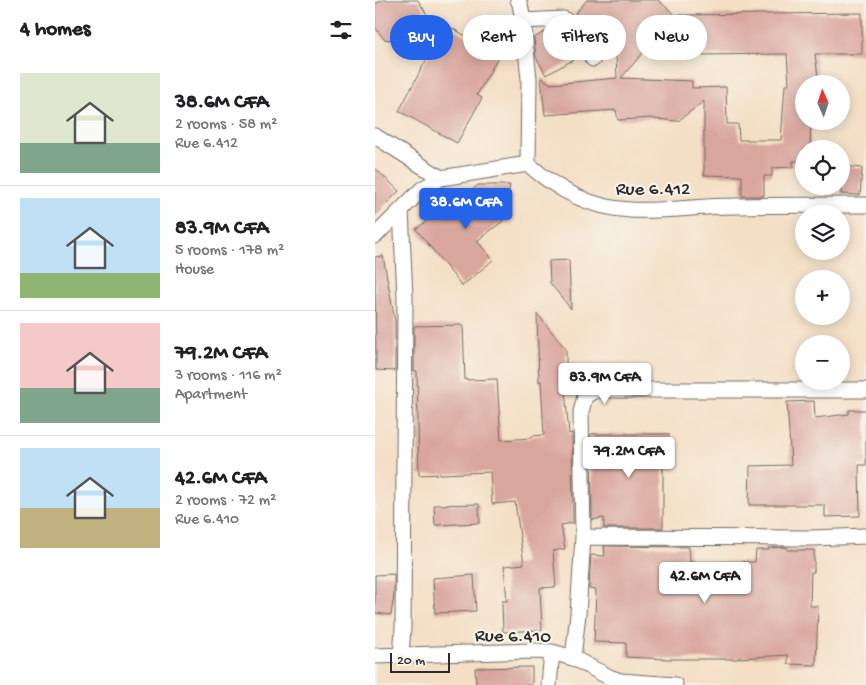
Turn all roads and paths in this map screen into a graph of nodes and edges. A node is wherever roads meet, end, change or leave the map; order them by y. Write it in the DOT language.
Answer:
graph roads {
  1 [pos="518,0"];
  2 [pos="522,15"];
  3 [pos="527,60"];
  4 [pos="375,136"];
  5 [pos="528,164"];
  6 [pos="441,178"];
  7 [pos="866,205"];
  8 [pos="401,210"];
  9 [pos="375,236"];
  10 [pos="866,390"];
  11 [pos="866,536"];
  12 [pos="583,537"];
  13 [pos="552,652"];
  14 [pos="375,656"];
  15 [pos="401,656"];
  16 [pos="573,658"];
  17 [pos="549,685"];
  18 [pos="675,685"];
  1 -- 2 [label="street"];
  3 -- 5 [label="street"];
  4 -- 6 [label="street"];
  5 -- 6 [label="street"];
  5 -- 7 [label="street, Rue 6.412"];
  6 -- 8 [label="street"];
  8 -- 9 [label="street"];
  8 -- 15 [label="street"];
  10 -- 12 [label="street"];
  11 -- 12 [label="street"];
  12 -- 16 [label="street"];
  13 -- 15 [label="street, Rue 6.410"];
  13 -- 16 [label="street, Rue 6.410"];
  13 -- 17 [label="street"];
  14 -- 15 [label="street, Rue 6.410"];
  16 -- 18 [label="street, Rue 6.410"];
}
